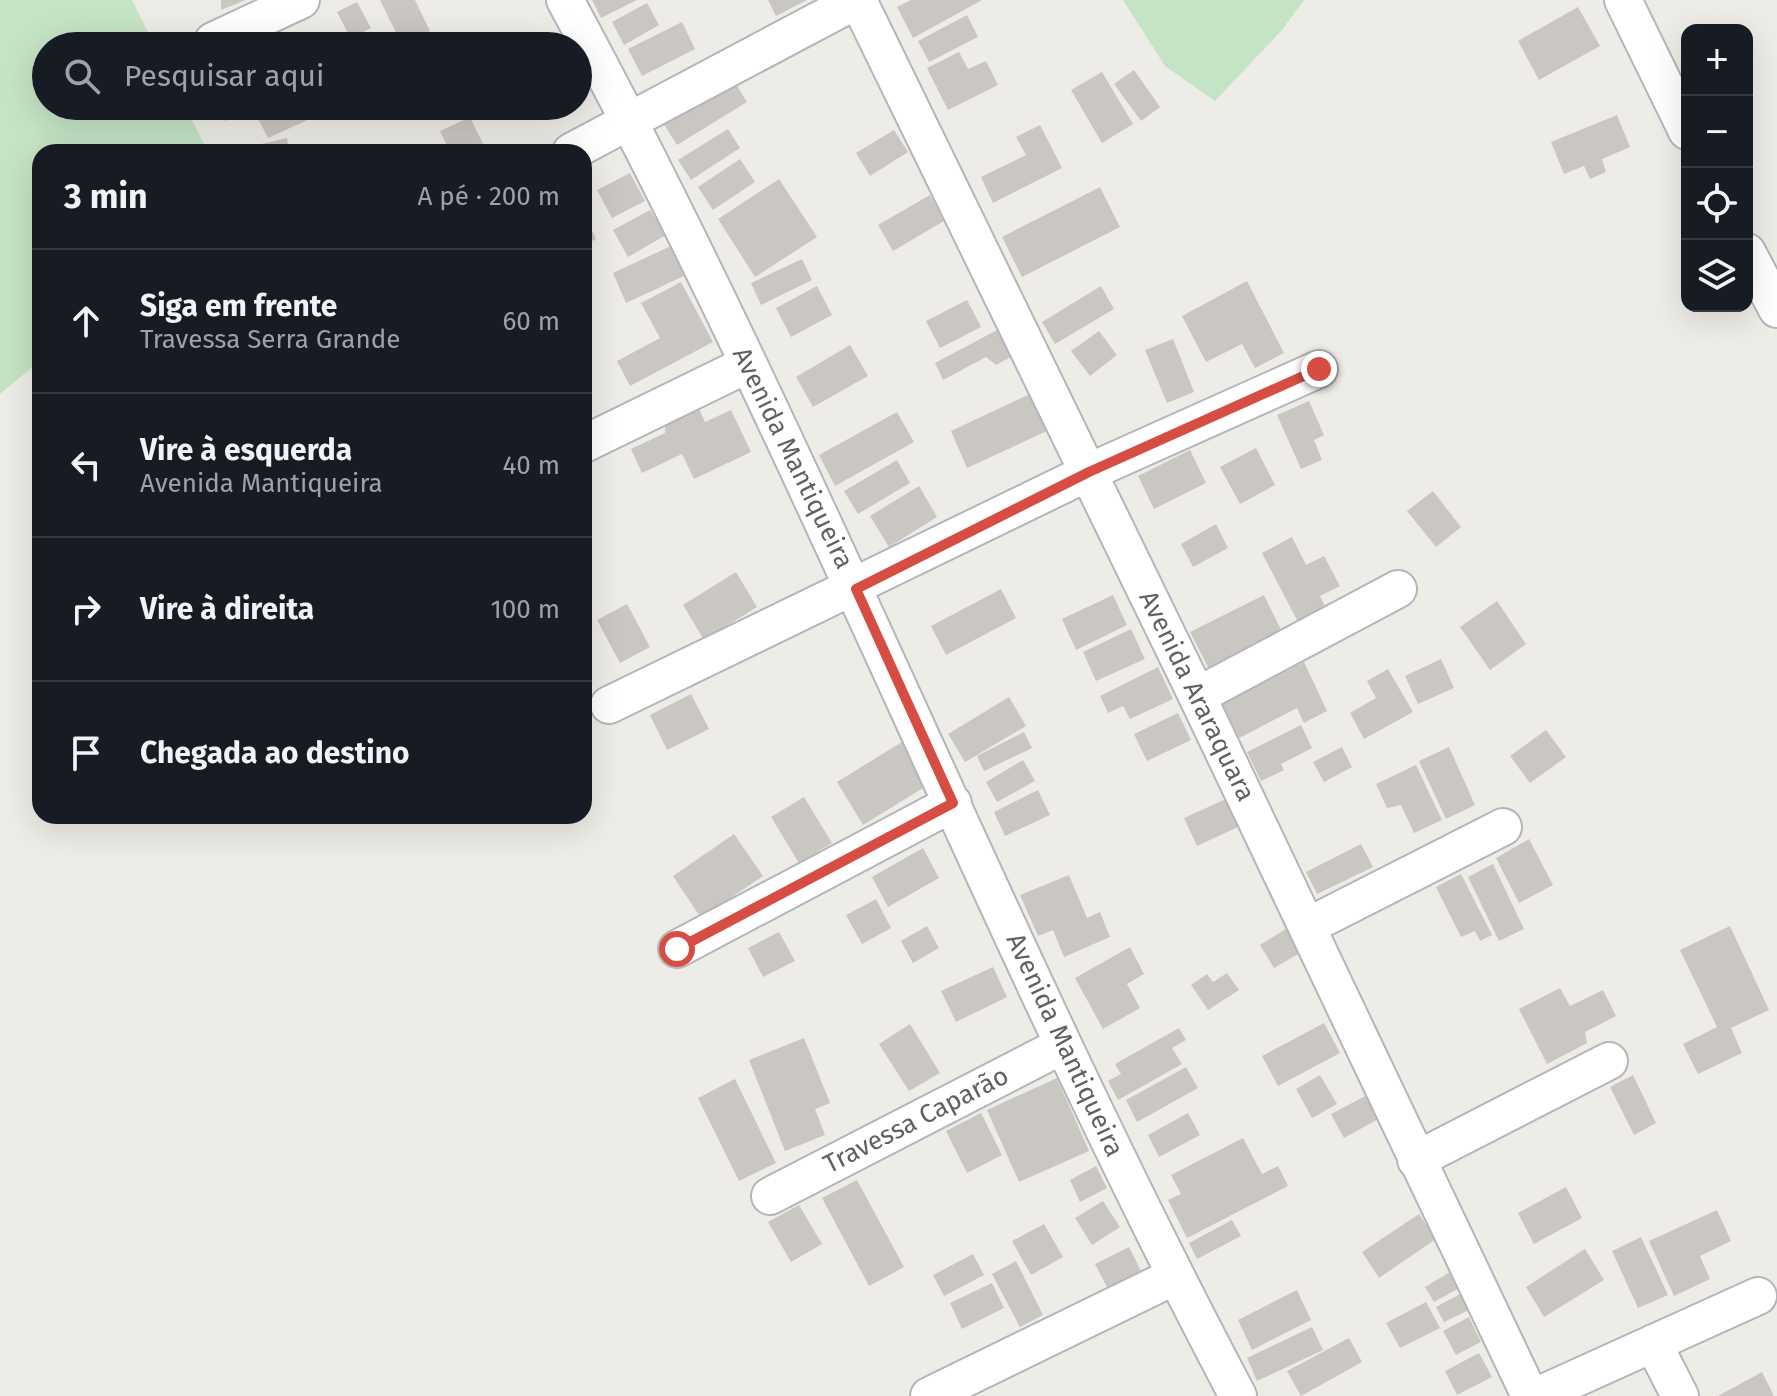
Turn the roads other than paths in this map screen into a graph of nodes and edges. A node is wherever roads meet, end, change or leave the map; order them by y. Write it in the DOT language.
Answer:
graph roads {
  1 [pos="301,0"];
  2 [pos="565,0"];
  3 [pos="857,0"];
  4 [pos="1623,0"];
  5 [pos="232,32"];
  6 [pos="582,32"];
  7 [pos="592,50"];
  8 [pos="1681,119"];
  9 [pos="632,123"];
  10 [pos="588,144"];
  11 [pos="1753,263"];
  12 [pos="1777,309"];
  13 [pos="748,364"];
  14 [pos="1319,369"];
  15 [pos="592,440"];
  16 [pos="1089,472"];
  17 [pos="856,589"];
  18 [pos="1398,589"];
  19 [pos="1197,696"];
  20 [pos="609,705"];
  21 [pos="953,803"];
  22 [pos="1503,827"];
  23 [pos="1308,926"];
  24 [pos="677,949"];
  25 [pos="1063,1045"];
  26 [pos="1609,1061"];
  27 [pos="1416,1160"];
  28 [pos="770,1196"];
  29 [pos="1175,1276"];
  30 [pos="1758,1296"];
  31 [pos="1653,1343"];
  32 [pos="929,1396"];
  33 [pos="1238,1396"];
  34 [pos="1530,1396"];
  35 [pos="1537,1396"];
  36 [pos="1680,1396"];
  1 -- 5 [label="street"];
  2 -- 6 [label="street, Avenida Mantiqueira"];
  3 -- 9 [label="street"];
  3 -- 16 [label="street, Avenida Araraquara"];
  4 -- 8 [label="street"];
  7 -- 9 [label="street, Avenida Mantiqueira"];
  9 -- 10 [label="street"];
  9 -- 13 [label="street, Avenida Mantiqueira"];
  11 -- 12 [label="street"];
  13 -- 15 [label="street"];
  13 -- 17 [label="street, Avenida Mantiqueira"];
  14 -- 16 [label="street"];
  16 -- 17 [label="street"];
  16 -- 19 [label="street, Avenida Araraquara"];
  17 -- 20 [label="street"];
  17 -- 21 [label="street, Avenida Mantiqueira"];
  18 -- 19 [label="street"];
  19 -- 23 [label="street, Avenida Araraquara"];
  21 -- 24 [label="street"];
  21 -- 25 [label="street, Avenida Mantiqueira"];
  22 -- 23 [label="street"];
  23 -- 27 [label="street, Avenida Araraquara"];
  25 -- 28 [label="street, Travessa Caparão"];
  25 -- 29 [label="street, Avenida Mantiqueira"];
  26 -- 27 [label="street"];
  27 -- 34 [label="street, Avenida Araraquara"];
  29 -- 32 [label="street"];
  29 -- 33 [label="street, Avenida Mantiqueira"];
  30 -- 31 [label="street"];
  31 -- 35 [label="street"];
  31 -- 36 [label="street"];
}
